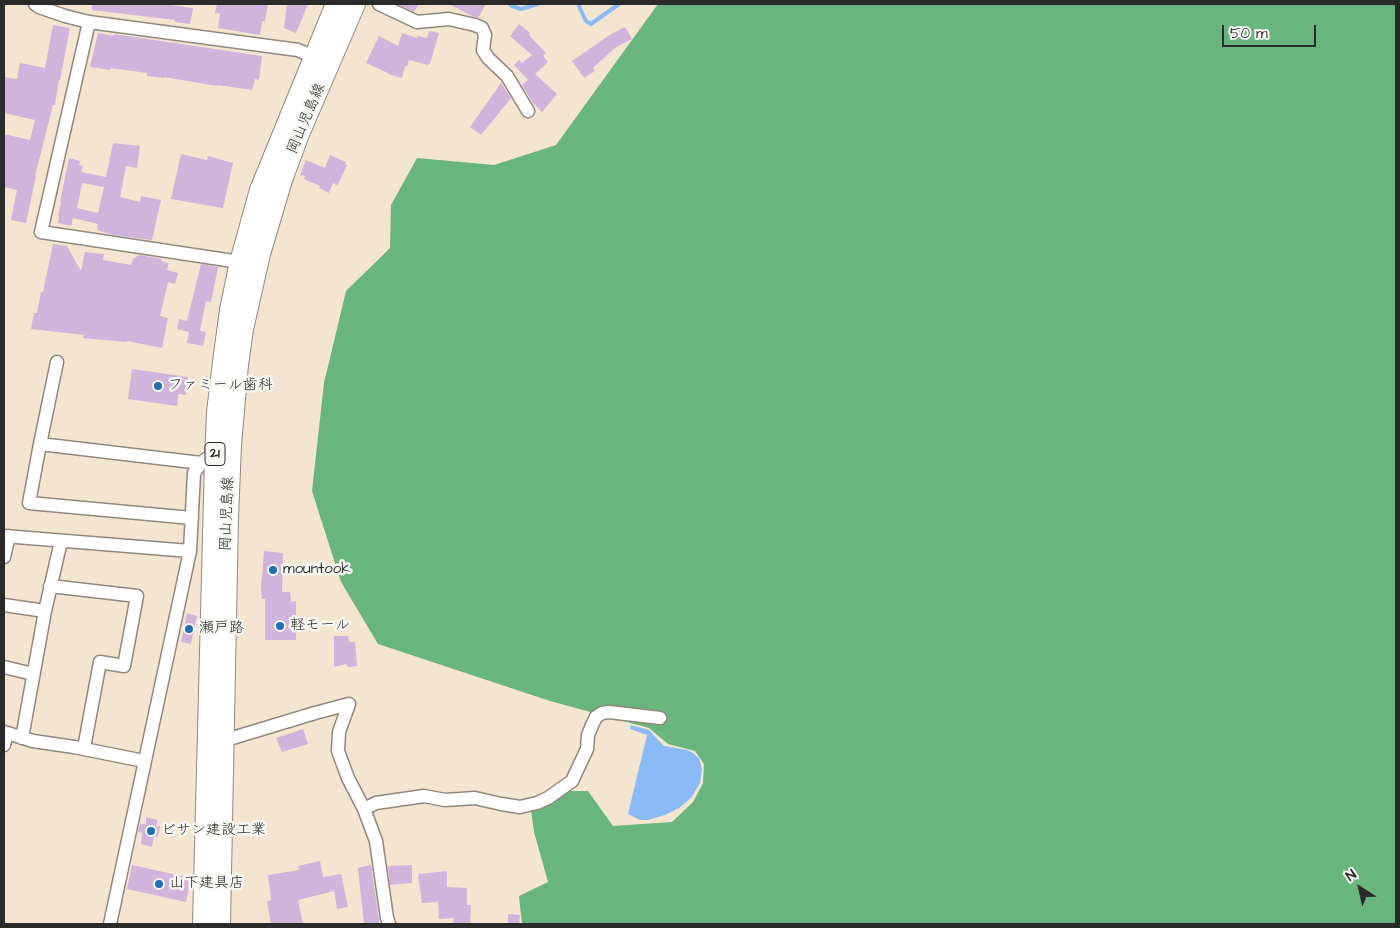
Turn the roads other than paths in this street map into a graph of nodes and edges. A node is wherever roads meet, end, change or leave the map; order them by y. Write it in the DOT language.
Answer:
graph roads {
  1 [pos="35,4"];
  2 [pos="336,4"];
  3 [pos="355,4"];
  4 [pos="379,4"];
  5 [pos="66,10"];
  6 [pos="89,22"];
  7 [pos="322,60"];
  8 [pos="528,110"];
  9 [pos="240,262"];
  10 [pos="57,362"];
  11 [pos="40,444"];
  12 [pos="216,453"];
  13 [pos="192,518"];
  14 [pos="6,536"];
  15 [pos="61,541"];
  16 [pos="190,551"];
  17 [pos="4,557"];
  18 [pos="50,586"];
  19 [pos="4,605"];
  20 [pos="45,611"];
  21 [pos="4,667"];
  22 [pos="33,674"];
  23 [pos="216,715"];
  24 [pos="660,718"];
  25 [pos="5,736"];
  26 [pos="22,738"];
  27 [pos="224,739"];
  28 [pos="84,748"];
  29 [pos="144,761"];
  30 [pos="364,809"];
  31 [pos="110,924"];
  32 [pos="203,924"];
  33 [pos="220,924"];
  34 [pos="389,924"];
  1 -- 5 [label="street"];
  2 -- 7 [label="main road, 岡山児島線 / 21"];
  3 -- 7 [label="main road, 岡山児島線 / 21"];
  4 -- 8 [label="street"];
  5 -- 6 [label="street"];
  6 -- 7 [label="street"];
  6 -- 9 [label="street"];
  7 -- 9 [label="main road, 岡山児島線 / 21"];
  7 -- 12 [label="main road, 岡山児島線 / 21"];
  9 -- 12 [label="main road, 岡山児島線 / 21"];
  10 -- 11 [label="street"];
  11 -- 12 [label="street"];
  11 -- 13 [label="street"];
  12 -- 13 [label="street"];
  12 -- 23 [label="main road, 岡山児島線 / 21"];
  13 -- 16 [label="street"];
  14 -- 15 [label="street"];
  14 -- 17 [label="street"];
  15 -- 16 [label="street"];
  15 -- 18 [label="street"];
  16 -- 29 [label="street"];
  18 -- 20 [label="street"];
  18 -- 28 [label="street"];
  19 -- 20 [label="street"];
  20 -- 22 [label="street"];
  21 -- 22 [label="street"];
  22 -- 26 [label="street"];
  23 -- 27 [label="main road, 岡山児島線 / 21"];
  23 -- 32 [label="main road, 岡山児島線 / 21"];
  24 -- 30 [label="street"];
  25 -- 26 [label="street"];
  26 -- 28 [label="street"];
  27 -- 30 [label="street"];
  27 -- 33 [label="main road, 岡山児島線 / 21"];
  28 -- 29 [label="street"];
  29 -- 31 [label="street"];
  30 -- 34 [label="street"];
}
